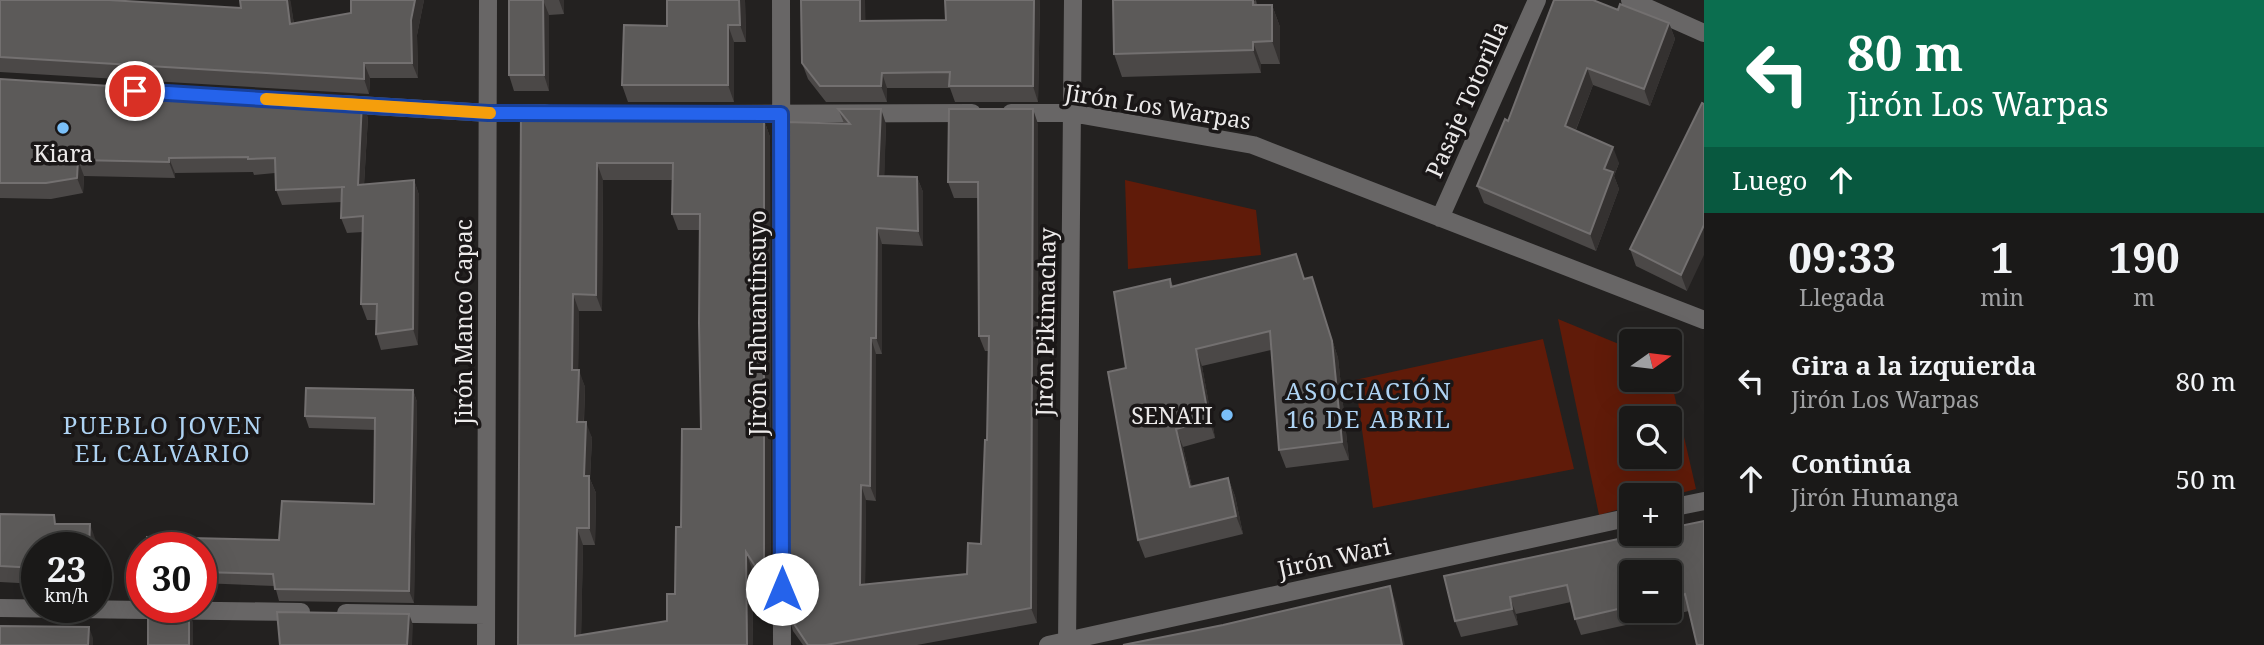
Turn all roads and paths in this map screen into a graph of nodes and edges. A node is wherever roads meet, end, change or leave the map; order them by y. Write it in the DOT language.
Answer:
graph roads {
  1 [pos="488,0"];
  2 [pos="781,0"];
  3 [pos="1073,0"];
  4 [pos="1537,0"];
  5 [pos="1630,0"];
  6 [pos="1704,33"];
  7 [pos="320,103"];
  8 [pos="488,113"];
  9 [pos="558,113"];
  10 [pos="1071,113"];
  11 [pos="697,114"];
  12 [pos="781,114"];
  13 [pos="1440,218"];
  14 [pos="1704,320"];
  15 [pos="1704,501"];
  16 [pos="1682,506"];
  17 [pos="1619,520"];
  18 [pos="0,608"];
  19 [pos="486,615"];
  20 [pos="1060,644"];
  21 [pos="486,645"];
  22 [pos="782,645"];
  1 -- 8 [label="street, Jirón Manco Capac"];
  2 -- 12 [label="street, Jirón Tahuantinsuyo"];
  3 -- 10 [label="street, Jirón Pikimachay"];
  4 -- 13 [label="street, Pasaje Totorilla"];
  5 -- 6 [label="street"];
  7 -- 8 [label="street"];
  8 -- 9 [label="street"];
  8 -- 19 [label="street, Jirón Manco Capac"];
  10 -- 12 [label="street, Jirón Los Warpas"];
  10 -- 13 [label="street, Jirón Los Warpas"];
  10 -- 20 [label="street, Jirón Pikimachay"];
  11 -- 12 [label="street, Jirón Los Warpas"];
  12 -- 22 [label="street, Jirón Tahuantinsuyo"];
  13 -- 14 [label="street, Jirón Los Warpas"];
  15 -- 16 [label="street"];
  17 -- 20 [label="street, Jirón Wari"];
  18 -- 19 [label="street"];
  19 -- 21 [label="street, Jirón Manco Capac"];
}
